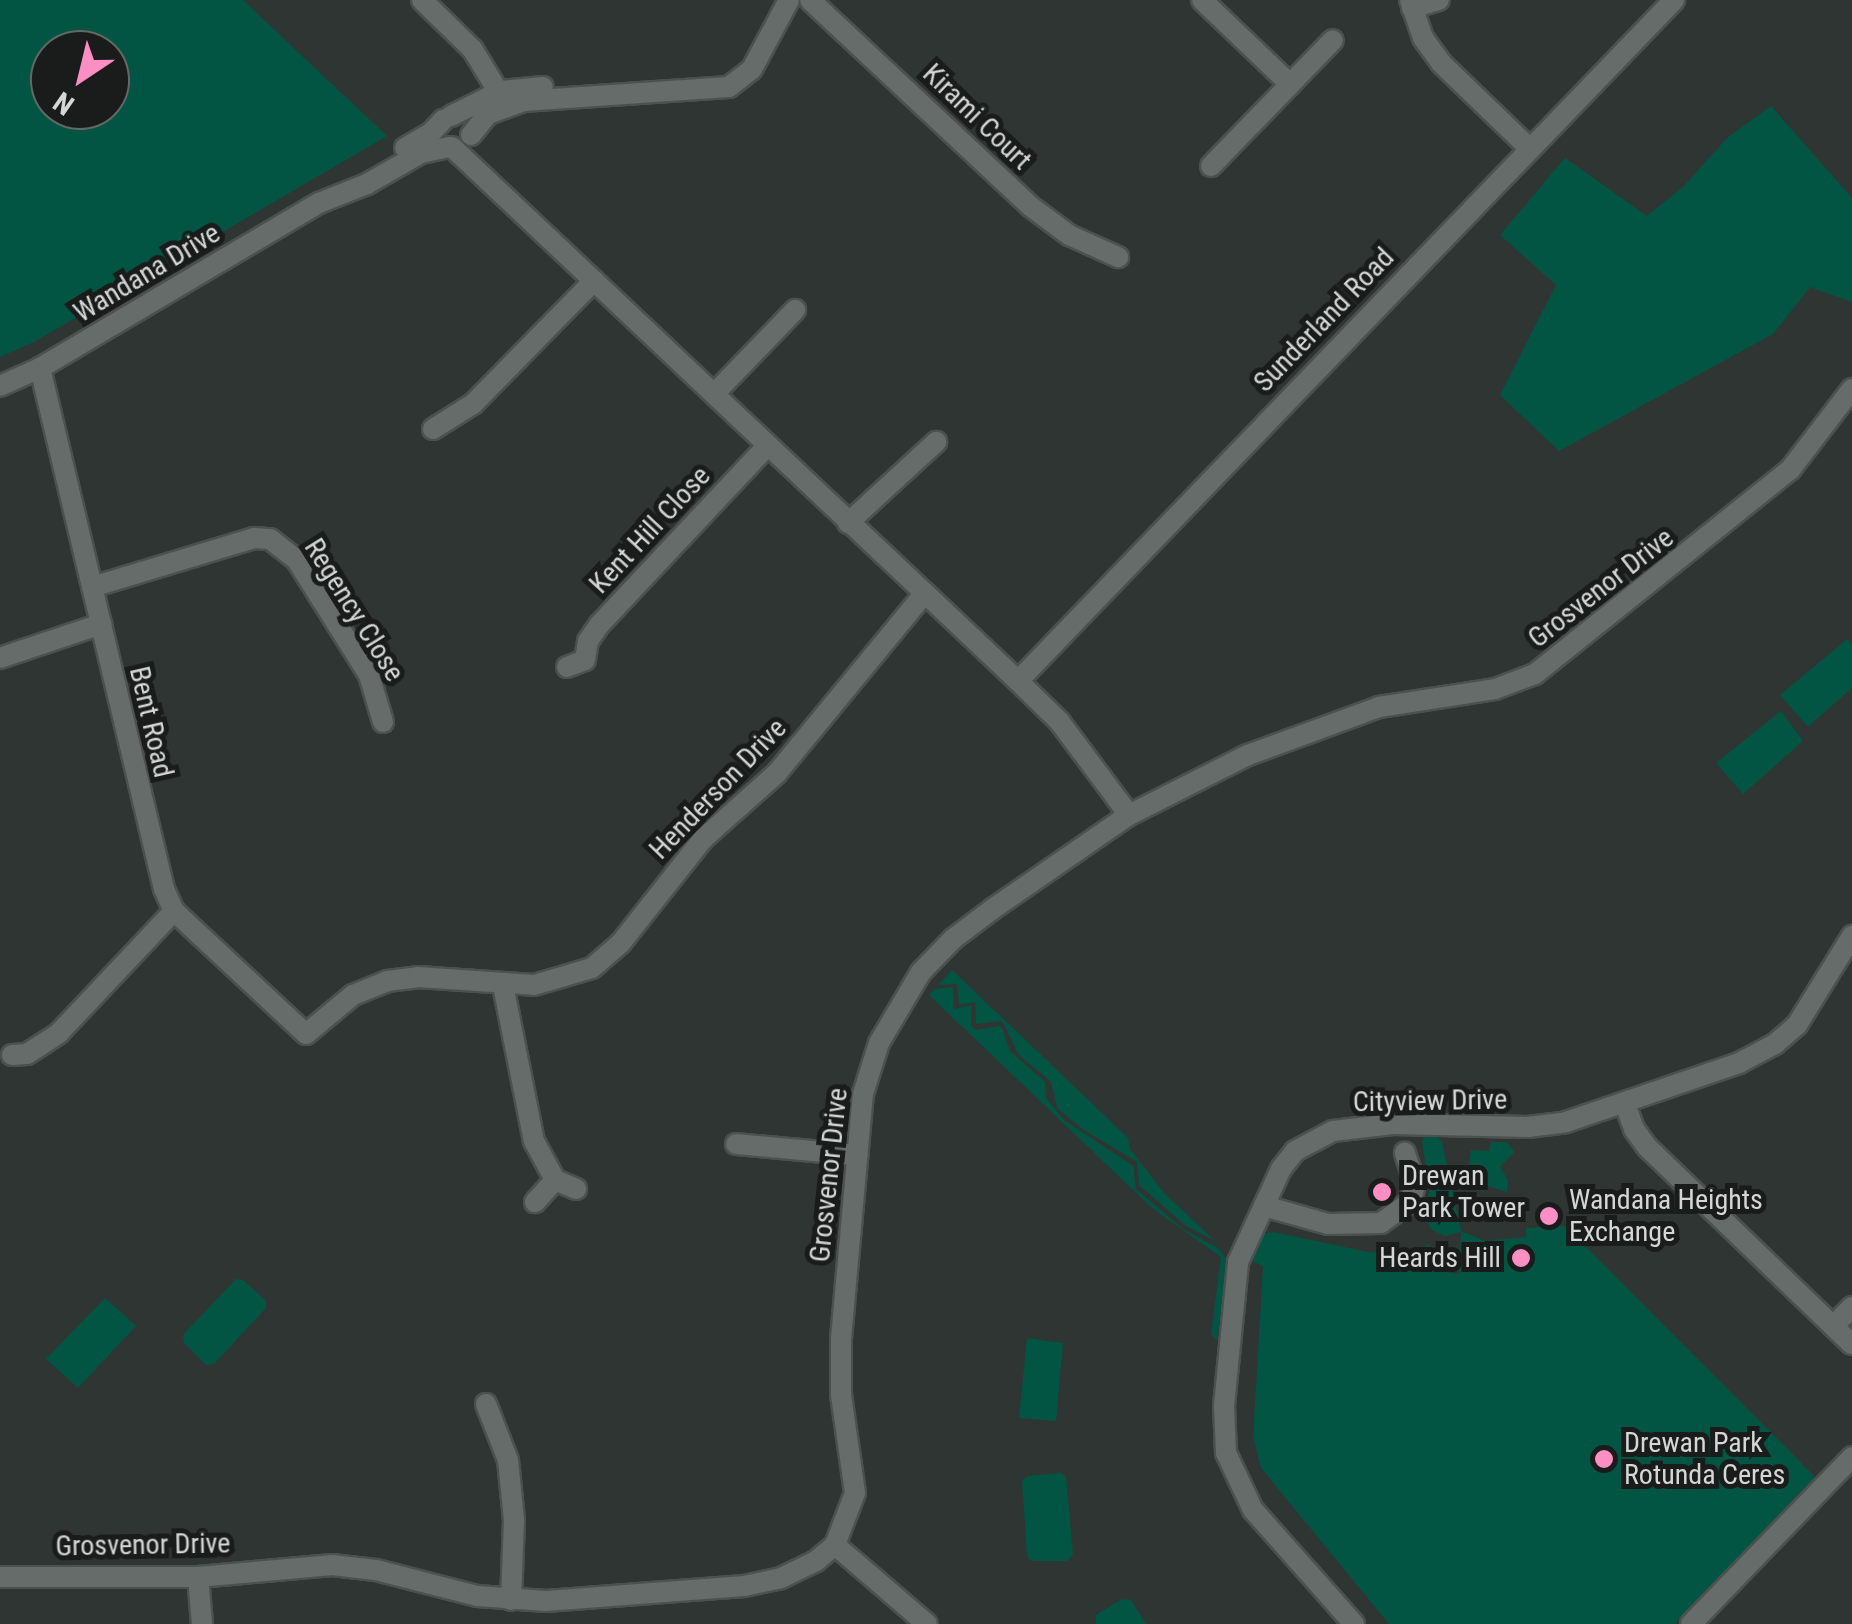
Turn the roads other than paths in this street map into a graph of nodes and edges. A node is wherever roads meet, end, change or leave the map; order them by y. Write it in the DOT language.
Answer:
graph roads {
  1 [pos="422,0"];
  2 [pos="789,0"];
  3 [pos="810,0"];
  4 [pos="1202,0"];
  5 [pos="1439,0"];
  6 [pos="1674,0"];
  7 [pos="1411,4"];
  8 [pos="1333,40"];
  9 [pos="1290,84"];
  10 [pos="505,96"];
  11 [pos="447,118"];
  12 [pos="460,142"];
  13 [pos="1528,147"];
  14 [pos="1211,166"];
  15 [pos="319,203"];
  16 [pos="1118,257"];
  17 [pos="594,280"];
  18 [pos="795,310"];
  19 [pos="40,368"];
  20 [pos="0,386"];
  21 [pos="1852,389"];
  22 [pos="714,394"];
  23 [pos="434,429"];
  24 [pos="936,442"];
  25 [pos="768,445"];
  26 [pos="848,523"];
  27 [pos="92,586"];
  28 [pos="924,594"];
  29 [pos="101,624"];
  30 [pos="0,658"];
  31 [pos="606,670"];
  32 [pos="1018,681"];
  33 [pos="383,722"];
  34 [pos="1128,815"];
  35 [pos="174,911"];
  36 [pos="1852,936"];
  37 [pos="503,985"];
  38 [pos="306,1034"];
  39 [pos="12,1055"];
  40 [pos="1625,1104"];
  41 [pos="736,1144"];
  42 [pos="1404,1153"];
  43 [pos="858,1154"];
  44 [pos="555,1180"];
  45 [pos="576,1190"];
  46 [pos="536,1202"];
  47 [pos="1264,1206"];
  48 [pos="1852,1307"];
  49 [pos="1834,1326"];
  50 [pos="1852,1344"];
  51 [pos="486,1404"];
  52 [pos="1852,1458"];
  53 [pos="835,1545"];
  54 [pos="0,1577"];
  55 [pos="198,1577"];
  56 [pos="512,1600"];
  57 [pos="202,1624"];
  58 [pos="926,1624"];
  59 [pos="1354,1624"];
  60 [pos="1690,1624"];
  1 -- 10 [label="street"];
  2 -- 10 [label="street, Wandana Drive"];
  3 -- 16 [label="street, Kirami Court"];
  4 -- 9 [label="street"];
  5 -- 7 [label="street"];
  6 -- 13 [label="street, Sunderland Road"];
  7 -- 13 [label="street"];
  8 -- 9 [label="street"];
  9 -- 14 [label="street"];
  10 -- 11 [label="street, Wandana Drive"];
  10 -- 12 [label="street, Wandana Drive"];
  11 -- 12 [label="street"];
  11 -- 15 [label="street, Wandana Drive"];
  12 -- 15 [label="street, Wandana Drive"];
  12 -- 17 [label="street"];
  13 -- 32 [label="street, Sunderland Road"];
  15 -- 19 [label="street, Wandana Drive"];
  17 -- 22 [label="street"];
  17 -- 23 [label="street"];
  18 -- 22 [label="street"];
  19 -- 20 [label="street, Wandana Drive"];
  19 -- 27 [label="street, Bent Road"];
  21 -- 34 [label="street, Grosvenor Drive"];
  22 -- 25 [label="street"];
  24 -- 26 [label="street"];
  25 -- 26 [label="street"];
  25 -- 31 [label="street, Kent Hill Close"];
  26 -- 28 [label="street"];
  27 -- 29 [label="street, Bent Road"];
  27 -- 33 [label="street, Regency Close"];
  28 -- 32 [label="street"];
  28 -- 37 [label="street, Henderson Drive"];
  29 -- 30 [label="street"];
  29 -- 35 [label="street, Bent Road"];
  32 -- 34 [label="street"];
  34 -- 43 [label="street, Grosvenor Drive"];
  35 -- 38 [label="street, Bent Road"];
  35 -- 39 [label="street"];
  36 -- 40 [label="street, Cityview Drive"];
  37 -- 38 [label="street, Henderson Drive"];
  37 -- 44 [label="street"];
  40 -- 47 [label="street, Cityview Drive"];
  40 -- 49 [label="street"];
  41 -- 43 [label="street"];
  42 -- 47 [label="street"];
  43 -- 53 [label="street, Grosvenor Drive"];
  44 -- 45 [label="street"];
  44 -- 46 [label="street"];
  47 -- 59 [label="street, Cityview Drive"];
  48 -- 49 [label="street"];
  49 -- 50 [label="street"];
  51 -- 56 [label="street"];
  52 -- 60 [label="street"];
  53 -- 56 [label="street, Grosvenor Drive"];
  53 -- 58 [label="street"];
  54 -- 55 [label="street, Grosvenor Drive"];
  55 -- 56 [label="street, Grosvenor Drive"];
  55 -- 57 [label="street"];
}
